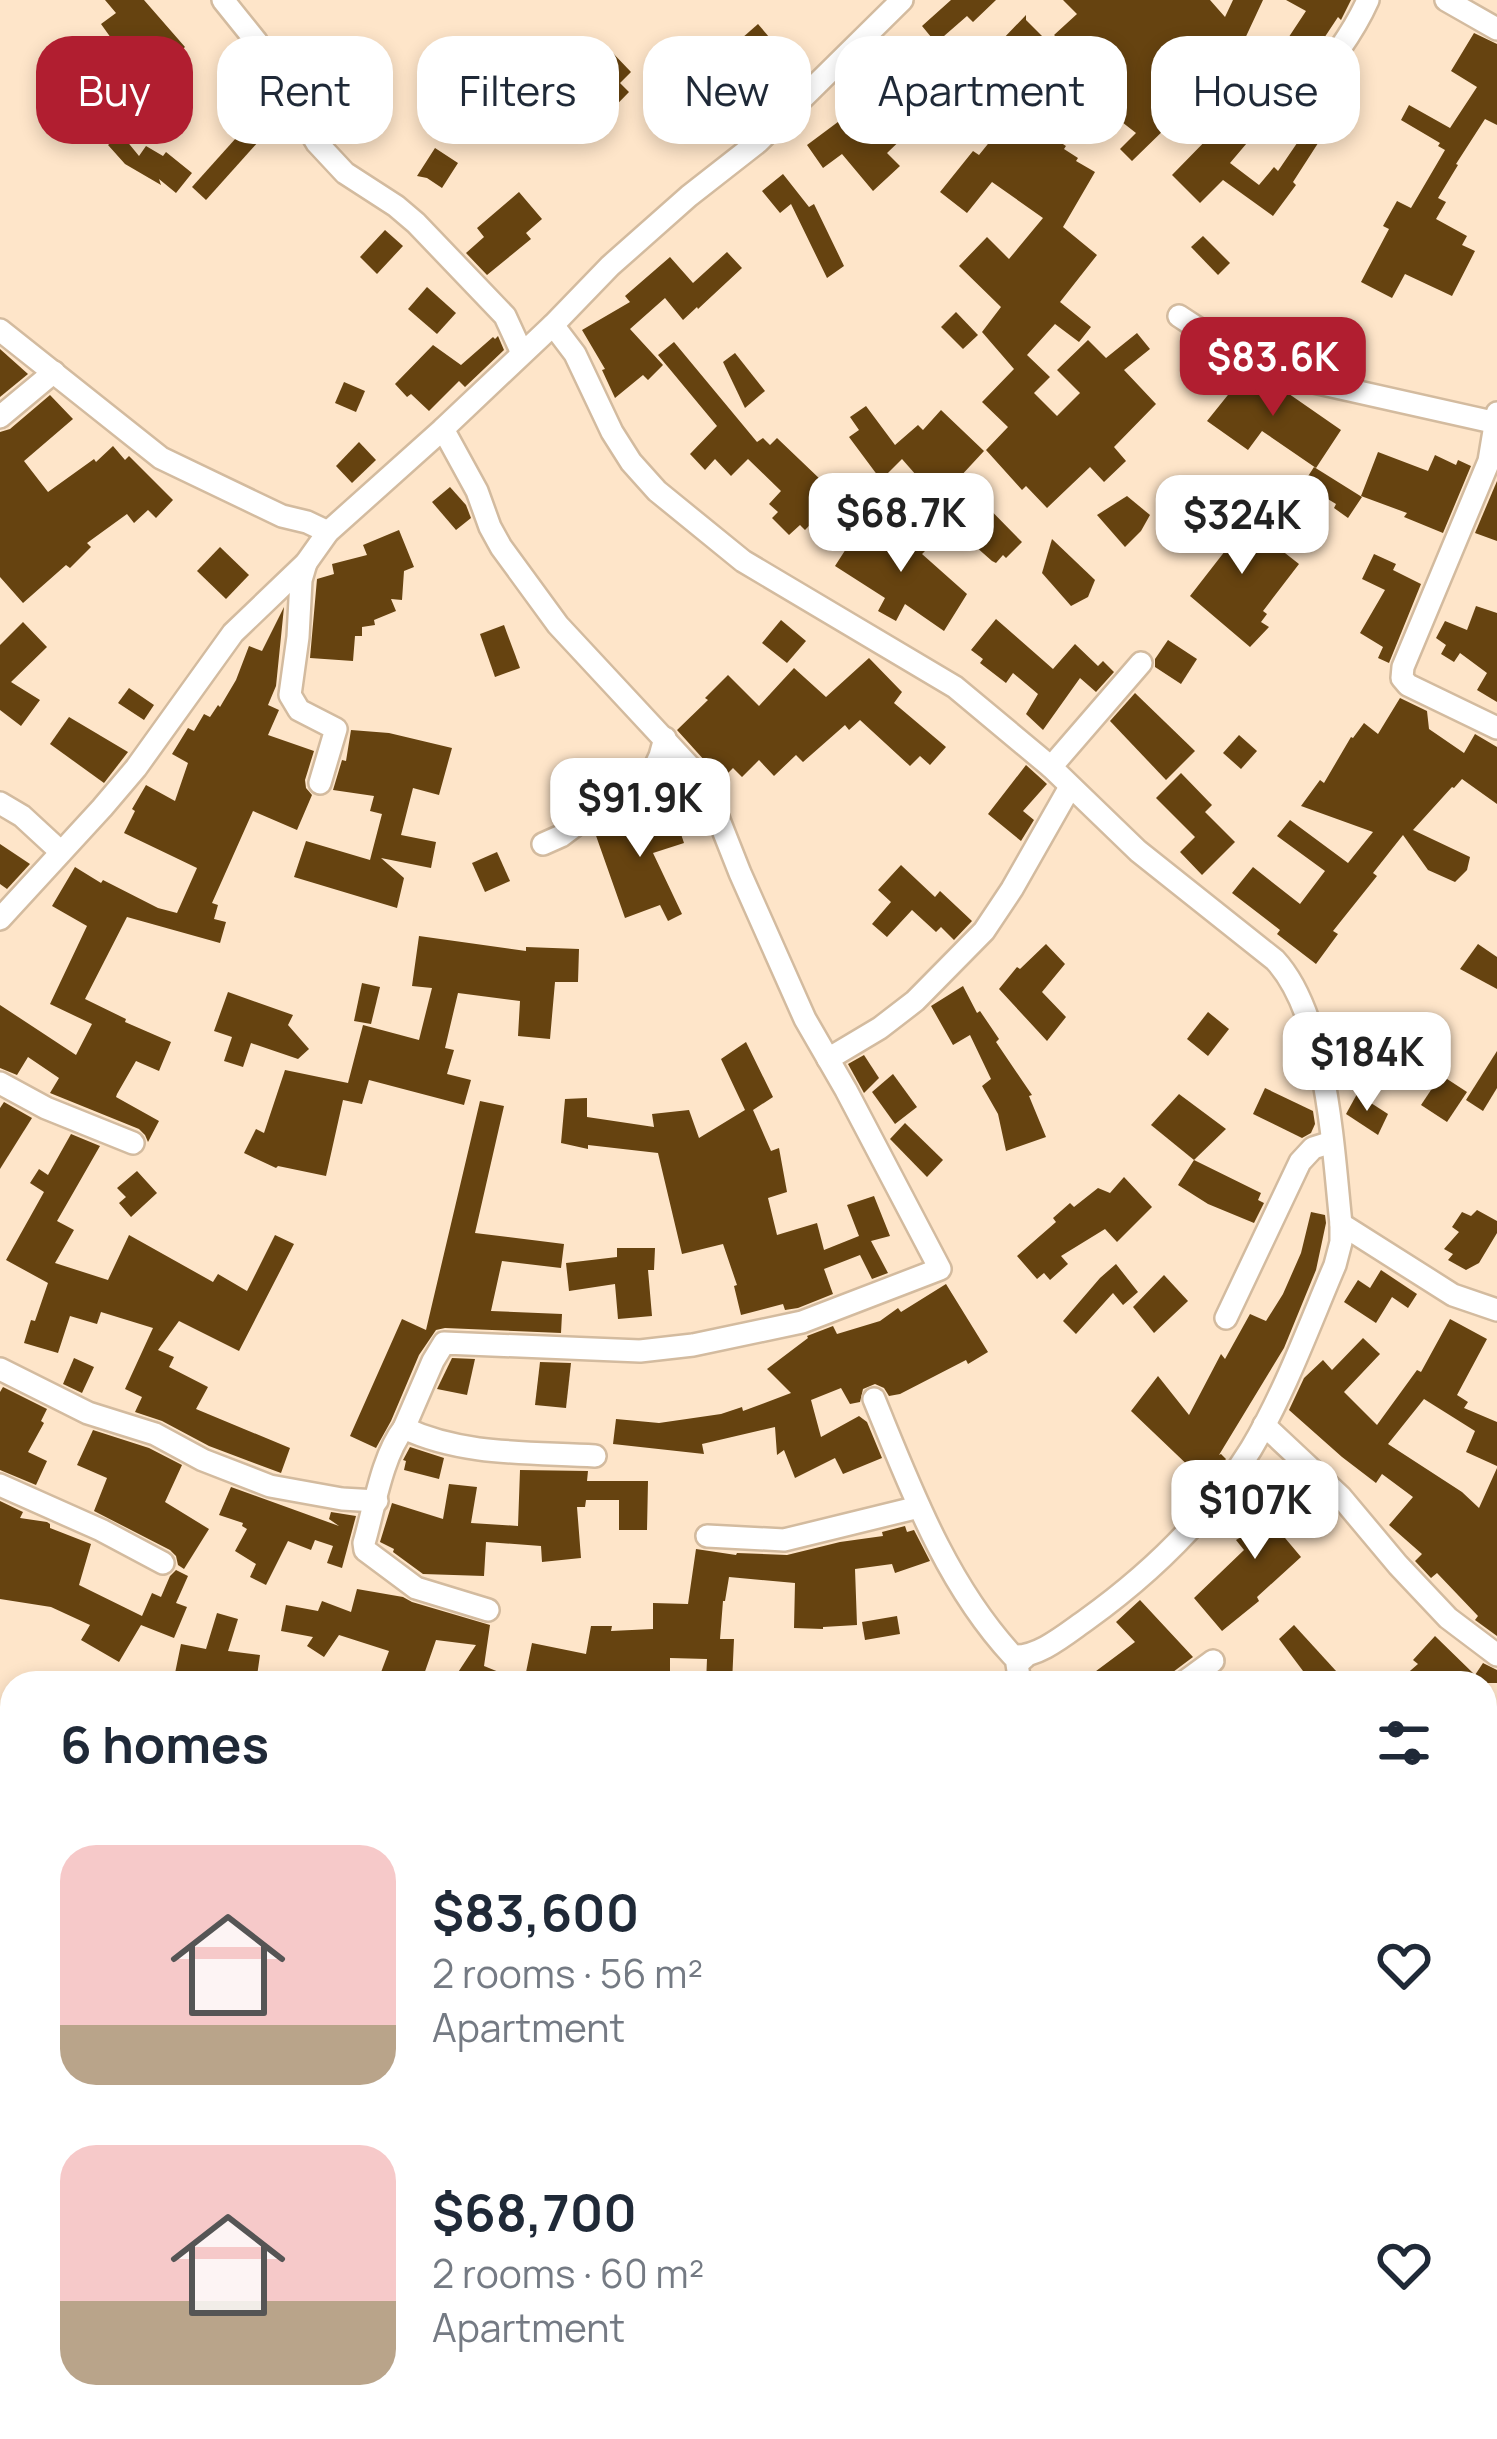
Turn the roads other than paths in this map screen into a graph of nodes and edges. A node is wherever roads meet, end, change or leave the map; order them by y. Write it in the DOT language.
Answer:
graph roads {
  1 [pos="223,0"];
  2 [pos="902,0"];
  3 [pos="1368,0"];
  4 [pos="1446,0"];
  5 [pos="1497,28"];
  6 [pos="1349,36"];
  7 [pos="1179,316"];
  8 [pos="553,326"];
  9 [pos="0,330"];
  10 [pos="522,352"];
  11 [pos="54,372"];
  12 [pos="0,417"];
  13 [pos="1496,419"];
  14 [pos="443,429"];
  15 [pos="328,532"];
  16 [pos="306,562"];
  17 [pos="1141,663"];
  18 [pos="1497,728"];
  19 [pos="664,739"];
  20 [pos="1051,767"];
  21 [pos="320,783"];
  22 [pos="1070,787"];
  23 [pos="0,803"];
  24 [pos="542,844"];
  25 [pos="62,852"];
  26 [pos="0,919"];
  27 [pos="828,1059"];
  28 [pos="0,1083"];
  29 [pos="1332,1142"];
  30 [pos="133,1143"];
  31 [pos="1341,1224"];
  32 [pos="1497,1310"];
  33 [pos="1226,1318"];
  34 [pos="0,1369"];
  35 [pos="874,1399"];
  36 [pos="1264,1425"];
  37 [pos="404,1428"];
  38 [pos="595,1456"];
  39 [pos="0,1486"];
  40 [pos="376,1501"];
  41 [pos="919,1507"];
  42 [pos="707,1536"];
  43 [pos="164,1563"];
  44 [pos="488,1610"];
  45 [pos="1497,1655"];
  46 [pos="1024,1657"];
  47 [pos="1213,1660"];
  48 [pos="1018,1671"];
  49 [pos="1199,1671"];
  1 -- 10 [label="street"];
  2 -- 8 [label="street"];
  3 -- 6 [label="street"];
  4 -- 5 [label="street"];
  7 -- 13 [label="street"];
  8 -- 10 [label="street"];
  8 -- 20 [label="street"];
  9 -- 11 [label="street"];
  10 -- 14 [label="street"];
  11 -- 12 [label="street"];
  11 -- 15 [label="street"];
  13 -- 18 [label="street"];
  14 -- 15 [label="street"];
  14 -- 19 [label="street"];
  15 -- 16 [label="street"];
  16 -- 21 [label="street"];
  16 -- 25 [label="street"];
  17 -- 20 [label="street"];
  19 -- 24 [label="street"];
  19 -- 27 [label="street"];
  20 -- 22 [label="street"];
  22 -- 27 [label="street"];
  22 -- 29 [label="street"];
  23 -- 25 [label="street"];
  25 -- 26 [label="street"];
  27 -- 37 [label="street"];
  28 -- 30 [label="street"];
  29 -- 31 [label="street"];
  29 -- 33 [label="street"];
  31 -- 32 [label="street"];
  31 -- 36 [label="street"];
  34 -- 40 [label="street"];
  35 -- 41 [label="street"];
  36 -- 45 [label="street"];
  36 -- 46 [label="street"];
  37 -- 38 [label="street"];
  37 -- 40 [label="street"];
  39 -- 43 [label="street"];
  40 -- 44 [label="street"];
  41 -- 42 [label="street"];
  41 -- 46 [label="street"];
  46 -- 48 [label="street"];
  47 -- 49 [label="street"];
}
